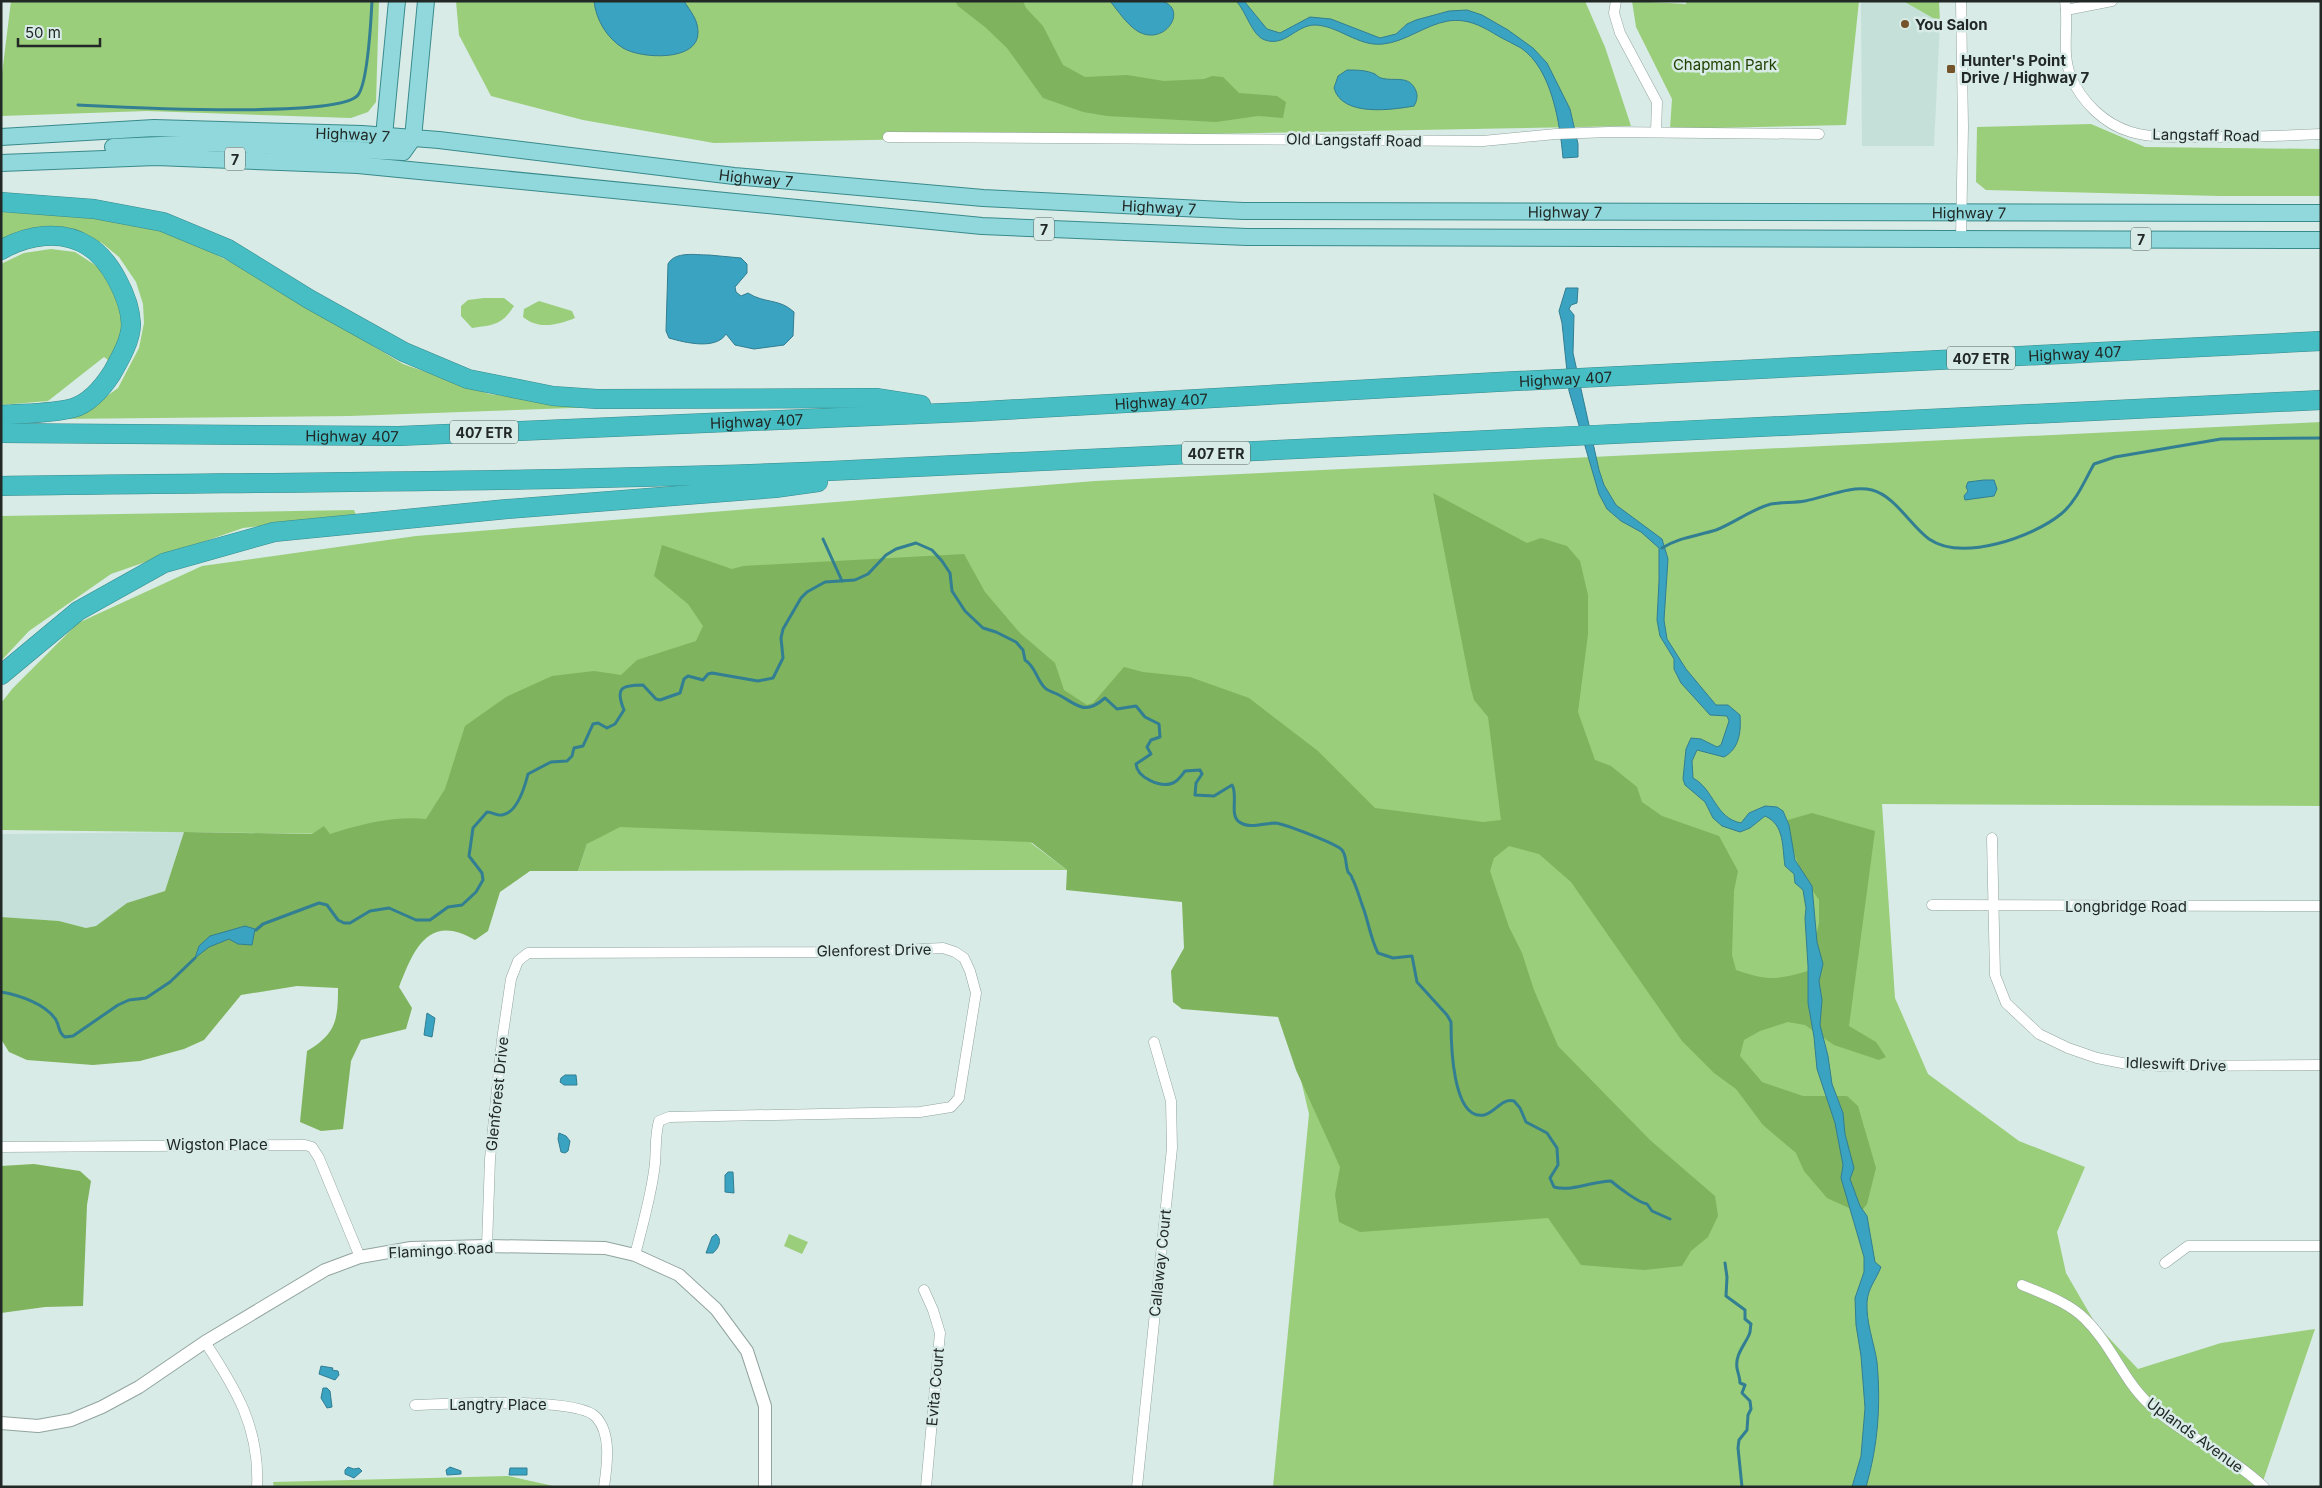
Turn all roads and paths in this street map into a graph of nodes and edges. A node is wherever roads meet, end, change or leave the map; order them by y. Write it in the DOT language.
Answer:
graph roads {
  1 [pos="397,1"];
  2 [pos="426,1"];
  3 [pos="1616,1"];
  4 [pos="1961,1"];
  5 [pos="2112,1"];
  6 [pos="2065,6"];
  7 [pos="1656,132"];
  8 [pos="1819,134"];
  9 [pos="2321,134"];
  10 [pos="1,137"];
  11 [pos="888,137"];
  12 [pos="413,138"];
  13 [pos="386,144"];
  14 [pos="72,158"];
  15 [pos="1,163"];
  16 [pos="397,168"];
  17 [pos="1,202"];
  18 [pos="1962,211"];
  19 [pos="2321,214"];
  20 [pos="1961,239"];
  21 [pos="2321,240"];
  22 [pos="1,250"];
  23 [pos="2321,341"];
  24 [pos="2321,400"];
  25 [pos="967,412"];
  26 [pos="1,415"];
  27 [pos="1,433"];
  28 [pos="918,467"];
  29 [pos="1,486"];
  30 [pos="1,675"];
  31 [pos="1992,838"];
  32 [pos="1932,905"];
  33 [pos="1994,906"];
  34 [pos="2321,906"];
  35 [pos="1154,1042"];
  36 [pos="2321,1065"];
  37 [pos="1,1147"];
  38 [pos="487,1246"];
  39 [pos="2321,1246"];
  40 [pos="635,1255"];
  41 [pos="360,1257"];
  42 [pos="2165,1264"];
  43 [pos="2022,1285"];
  44 [pos="924,1290"];
  45 [pos="205,1342"];
  46 [pos="415,1404"];
  47 [pos="1,1423"];
  48 [pos="257,1487"];
  49 [pos="604,1487"];
  50 [pos="765,1487"];
  51 [pos="926,1487"];
  52 [pos="1138,1487"];
  53 [pos="2264,1487"];
  1 -- 13 [label="main road"];
  2 -- 12 [label="main road"];
  3 -- 7 [label="street"];
  4 -- 18 [label="street"];
  5 -- 6 [label="street"];
  6 -- 9 [label="street, Langstaff Road"];
  7 -- 8 [label="street, Old Langstaff Road"];
  7 -- 11 [label="street, Old Langstaff Road"];
  10 -- 13 [label="main road, Highway 7 / 7"];
  12 -- 13 [label="main road"];
  12 -- 18 [label="main road, Highway 7 / 7"];
  13 -- 14 [label="main road"];
  13 -- 16 [label="main road"];
  14 -- 15 [label="main road, Highway 7 / 7"];
  14 -- 16 [label="main road, Highway 7 / 7"];
  16 -- 20 [label="main road, Highway 7 / 7"];
  17 -- 25 [label="highway"];
  18 -- 19 [label="main road, Highway 7 / 7"];
  18 -- 20 [label="street"];
  20 -- 21 [label="main road, Highway 7 / 7"];
  22 -- 26 [label="highway"];
  23 -- 25 [label="highway, Highway 407 / 407 ETR"];
  24 -- 28 [label="highway, 407 ETR"];
  25 -- 27 [label="highway, Highway 407 / 407 ETR"];
  28 -- 29 [label="highway, 407 ETR"];
  28 -- 30 [label="highway"];
  31 -- 33 [label="street, Idleswift Drive"];
  32 -- 33 [label="street, Longbridge Road"];
  33 -- 34 [label="street, Longbridge Road"];
  33 -- 36 [label="street, Idleswift Drive"];
  35 -- 52 [label="street, Callaway Court"];
  37 -- 41 [label="street, Wigston Place"];
  38 -- 40 [label="street, Flamingo Road"];
  38 -- 40 [label="street, Glenforest Drive"];
  38 -- 41 [label="street, Flamingo Road"];
  39 -- 42 [label="street"];
  40 -- 50 [label="street, Flamingo Road"];
  41 -- 45 [label="street, Flamingo Road"];
  43 -- 53 [label="street, Uplands Avenue"];
  44 -- 51 [label="street, Evita Court"];
  45 -- 47 [label="street, Flamingo Road"];
  45 -- 48 [label="street"];
  46 -- 49 [label="street, Langtry Place"];
}
